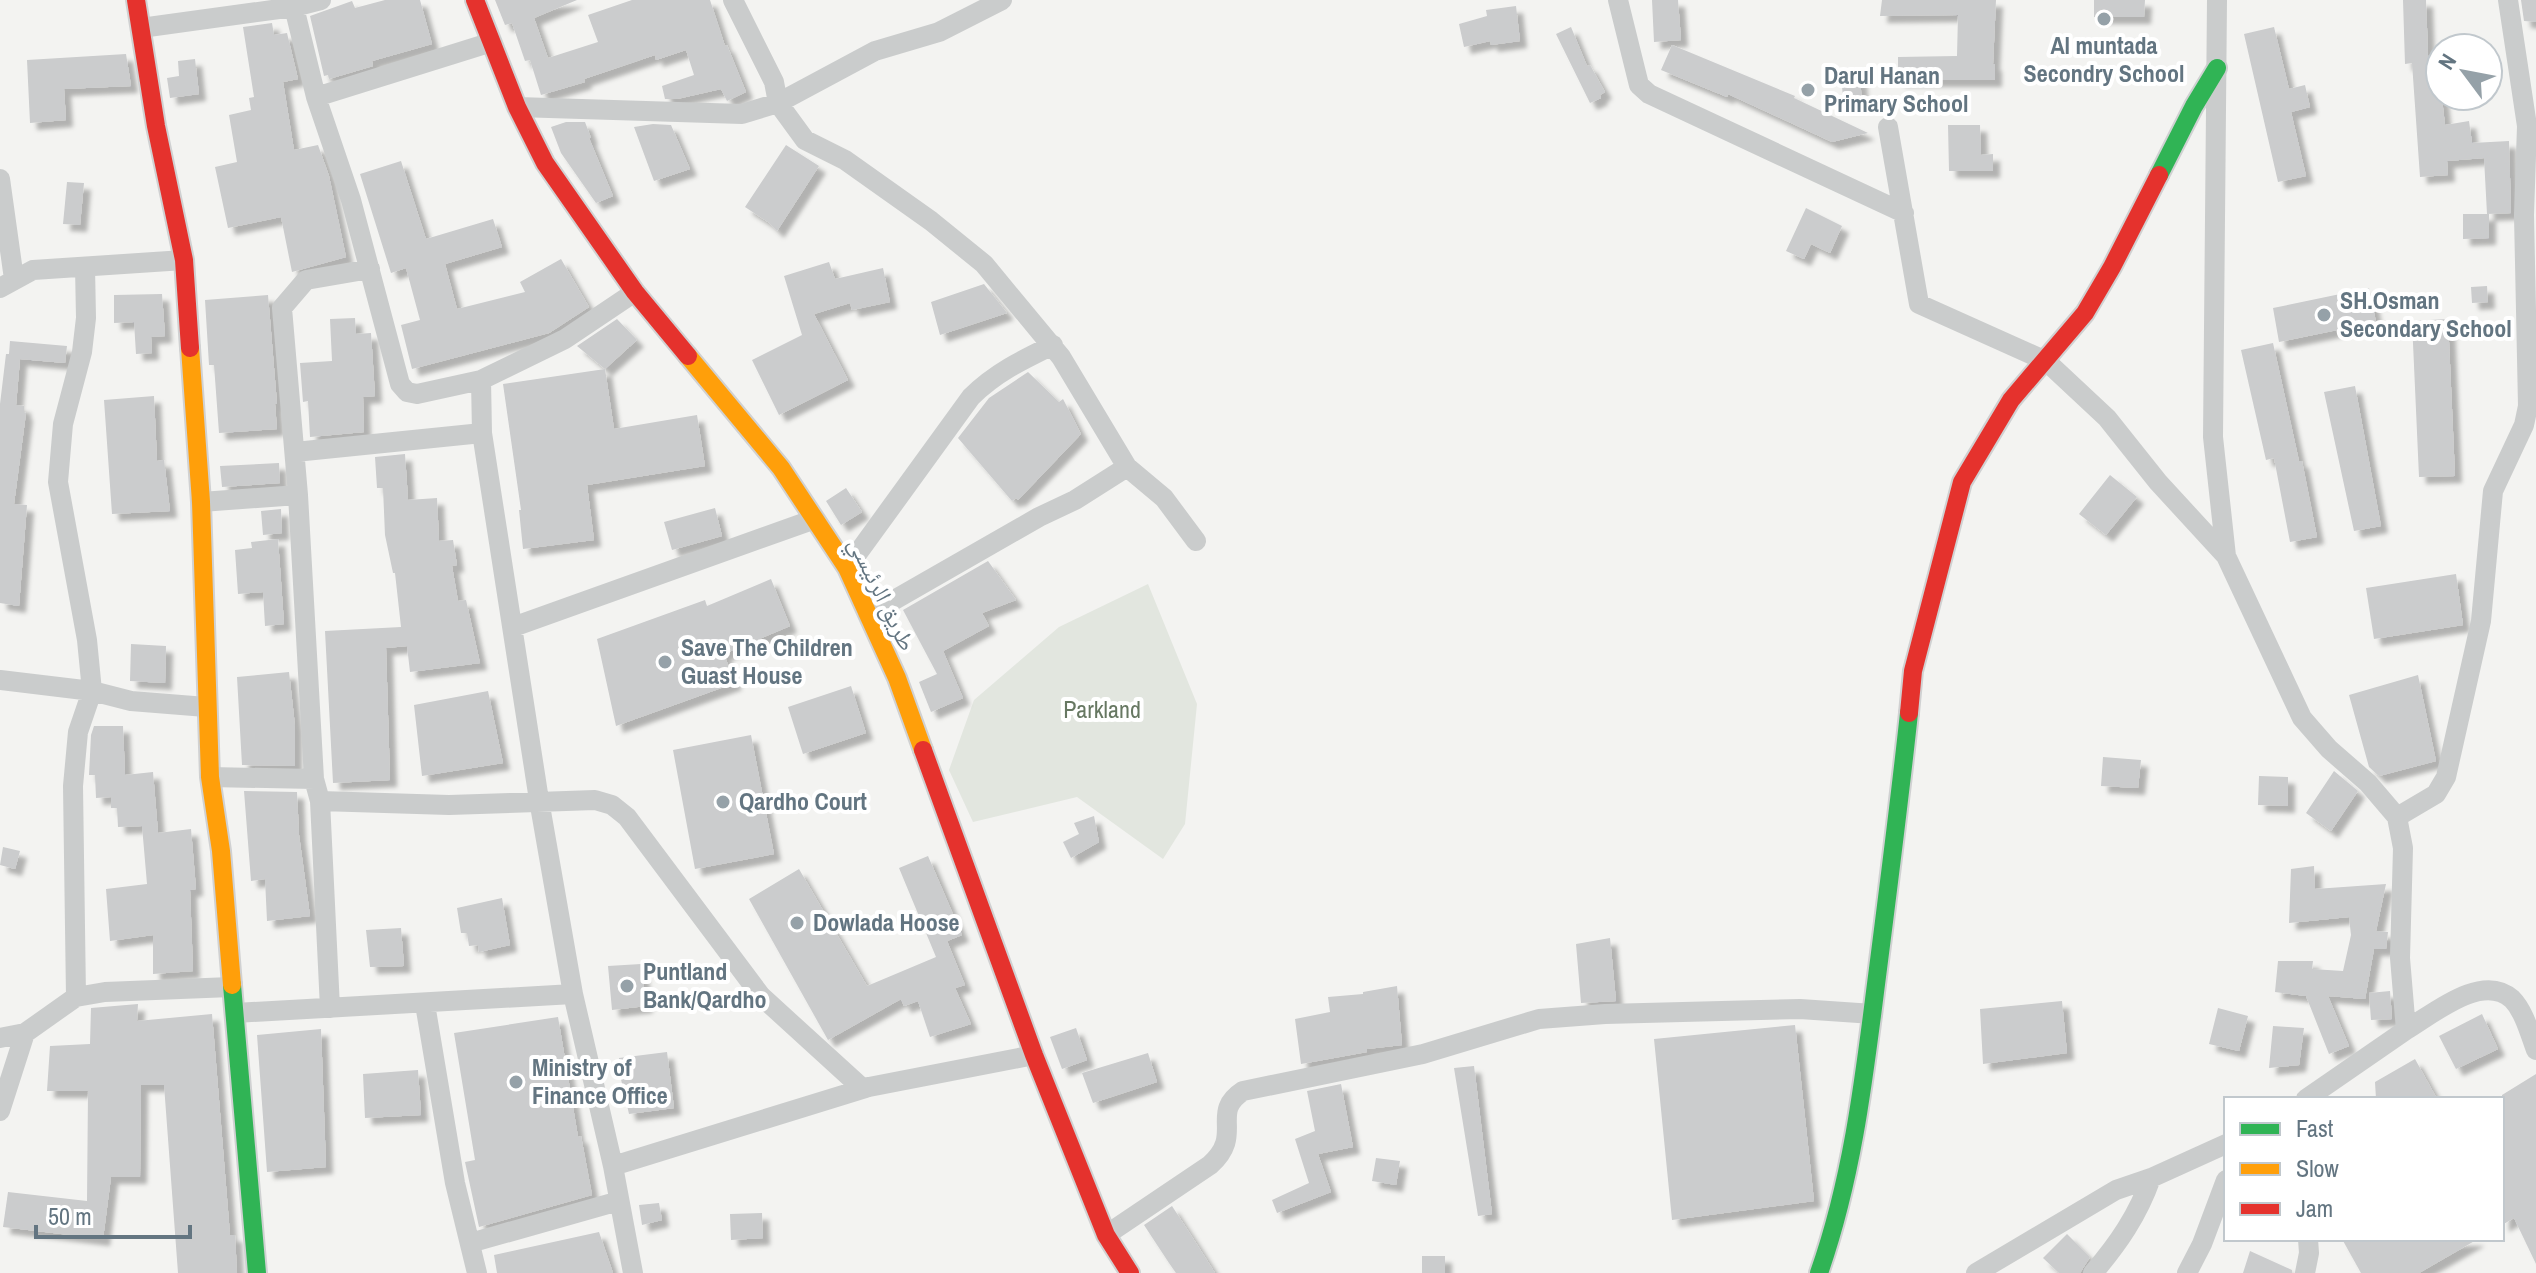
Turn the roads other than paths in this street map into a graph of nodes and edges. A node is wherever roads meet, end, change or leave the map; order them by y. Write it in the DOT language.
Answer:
graph roads {
  1 [pos="136,0"];
  2 [pos="321,0"];
  3 [pos="475,0"];
  4 [pos="733,0"];
  5 [pos="1002,0"];
  6 [pos="1618,0"];
  7 [pos="2217,0"];
  8 [pos="2508,0"];
  9 [pos="294,7"];
  10 [pos="141,28"];
  11 [pos="492,42"];
  12 [pos="2217,68"];
  13 [pos="316,97"];
  14 [pos="778,103"];
  15 [pos="517,107"];
  16 [pos="1888,127"];
  17 [pos="0,179"];
  18 [pos="1904,213"];
  19 [pos="184,260"];
  20 [pos="85,267"];
  21 [pos="370,269"];
  22 [pos="7,283"];
  23 [pos="635,292"];
  24 [pos="1053,345"];
  25 [pos="2046,361"];
  26 [pos="481,380"];
  27 [pos="482,433"];
  28 [pos="295,452"];
  29 [pos="1127,467"];
  30 [pos="298,495"];
  31 [pos="201,502"];
  32 [pos="815,519"];
  33 [pos="1196,541"];
  34 [pos="2226,556"];
  35 [pos="847,568"];
  36 [pos="868,615"];
  37 [pos="513,627"];
  38 [pos="0,680"];
  39 [pos="92,691"];
  40 [pos="206,707"];
  41 [pos="210,777"];
  42 [pos="314,779"];
  43 [pos="539,800"];
  44 [pos="320,801"];
  45 [pos="2397,817"];
  46 [pos="231,987"];
  47 [pos="573,994"];
  48 [pos="76,997"];
  49 [pos="425,1004"];
  50 [pos="330,1008"];
  51 [pos="235,1013"];
  52 [pos="1873,1014"];
  53 [pos="2406,1030"];
  54 [pos="25,1033"];
  55 [pos="0,1038"];
  56 [pos="2536,1050"];
  57 [pos="1034,1055"];
  58 [pos="869,1087"];
  59 [pos="2309,1097"];
  60 [pos="0,1111"];
  61 [pos="2224,1145"];
  62 [pos="613,1166"];
  63 [pos="2151,1178"];
  64 [pos="2224,1185"];
  65 [pos="619,1201"];
  66 [pos="1106,1235"];
  67 [pos="2308,1241"];
  68 [pos="470,1243"];
  69 [pos="257,1273"];
  70 [pos="477,1273"];
  71 [pos="633,1273"];
  72 [pos="1130,1273"];
  73 [pos="1819,1273"];
  74 [pos="1976,1273"];
  75 [pos="2093,1273"];
  76 [pos="2187,1273"];
  77 [pos="2305,1273"];
  1 -- 10 [label="street"];
  2 -- 9 [label="street"];
  3 -- 11 [label="street, طريق الرئيسي"];
  4 -- 14 [label="street"];
  5 -- 14 [label="street"];
  6 -- 18 [label="street"];
  7 -- 12 [label="street"];
  8 -- 45 [label="street"];
  9 -- 10 [label="street"];
  9 -- 13 [label="street"];
  10 -- 19 [label="street"];
  11 -- 13 [label="street"];
  11 -- 15 [label="street, طريق الرئيسي"];
  12 -- 25 [label="street"];
  12 -- 34 [label="street"];
  13 -- 21 [label="street"];
  14 -- 15 [label="street"];
  14 -- 24 [label="street"];
  15 -- 23 [label="street, طريق الرئيسي"];
  16 -- 18 [label="street"];
  17 -- 22 [label="street"];
  18 -- 25 [label="street"];
  19 -- 20 [label="street"];
  19 -- 31 [label="street"];
  20 -- 22 [label="street"];
  20 -- 39 [label="street"];
  21 -- 26 [label="street"];
  21 -- 28 [label="street"];
  23 -- 26 [label="street"];
  23 -- 32 [label="street, طريق الرئيسي"];
  24 -- 29 [label="street"];
  24 -- 35 [label="street"];
  25 -- 34 [label="street"];
  25 -- 52 [label="street"];
  26 -- 27 [label="street"];
  27 -- 28 [label="street"];
  27 -- 37 [label="street"];
  28 -- 30 [label="street"];
  29 -- 33 [label="street"];
  29 -- 36 [label="street"];
  30 -- 31 [label="street"];
  30 -- 42 [label="street"];
  31 -- 40 [label="street"];
  32 -- 35 [label="street, طريق الرئيسي"];
  32 -- 37 [label="street"];
  34 -- 45 [label="street"];
  35 -- 36 [label="street, طريق الرئيسي"];
  36 -- 57 [label="street, طريق الرئيسي"];
  37 -- 43 [label="street"];
  38 -- 39 [label="street"];
  39 -- 40 [label="street"];
  39 -- 48 [label="street"];
  40 -- 41 [label="street"];
  41 -- 42 [label="street"];
  41 -- 46 [label="street"];
  42 -- 44 [label="street"];
  43 -- 44 [label="street"];
  43 -- 47 [label="street"];
  43 -- 58 [label="street"];
  44 -- 50 [label="street"];
  45 -- 53 [label="street"];
  46 -- 48 [label="street"];
  46 -- 51 [label="street"];
  47 -- 49 [label="street"];
  47 -- 62 [label="street"];
  48 -- 54 [label="street"];
  49 -- 50 [label="street"];
  49 -- 68 [label="street"];
  50 -- 51 [label="street"];
  51 -- 69 [label="street"];
  52 -- 66 [label="street"];
  52 -- 73 [label="street"];
  53 -- 56 [label="street"];
  53 -- 59 [label="street"];
  54 -- 55 [label="street"];
  54 -- 60 [label="street"];
  57 -- 58 [label="street"];
  57 -- 66 [label="street, طريق الرئيسي"];
  58 -- 62 [label="street"];
  61 -- 63 [label="street"];
  62 -- 65 [label="street"];
  63 -- 74 [label="street"];
  63 -- 75 [label="street"];
  64 -- 76 [label="street"];
  65 -- 68 [label="street"];
  65 -- 71 [label="street"];
  66 -- 72 [label="street, طريق الرئيسي"];
  67 -- 77 [label="street"];
  68 -- 70 [label="street"];
}
